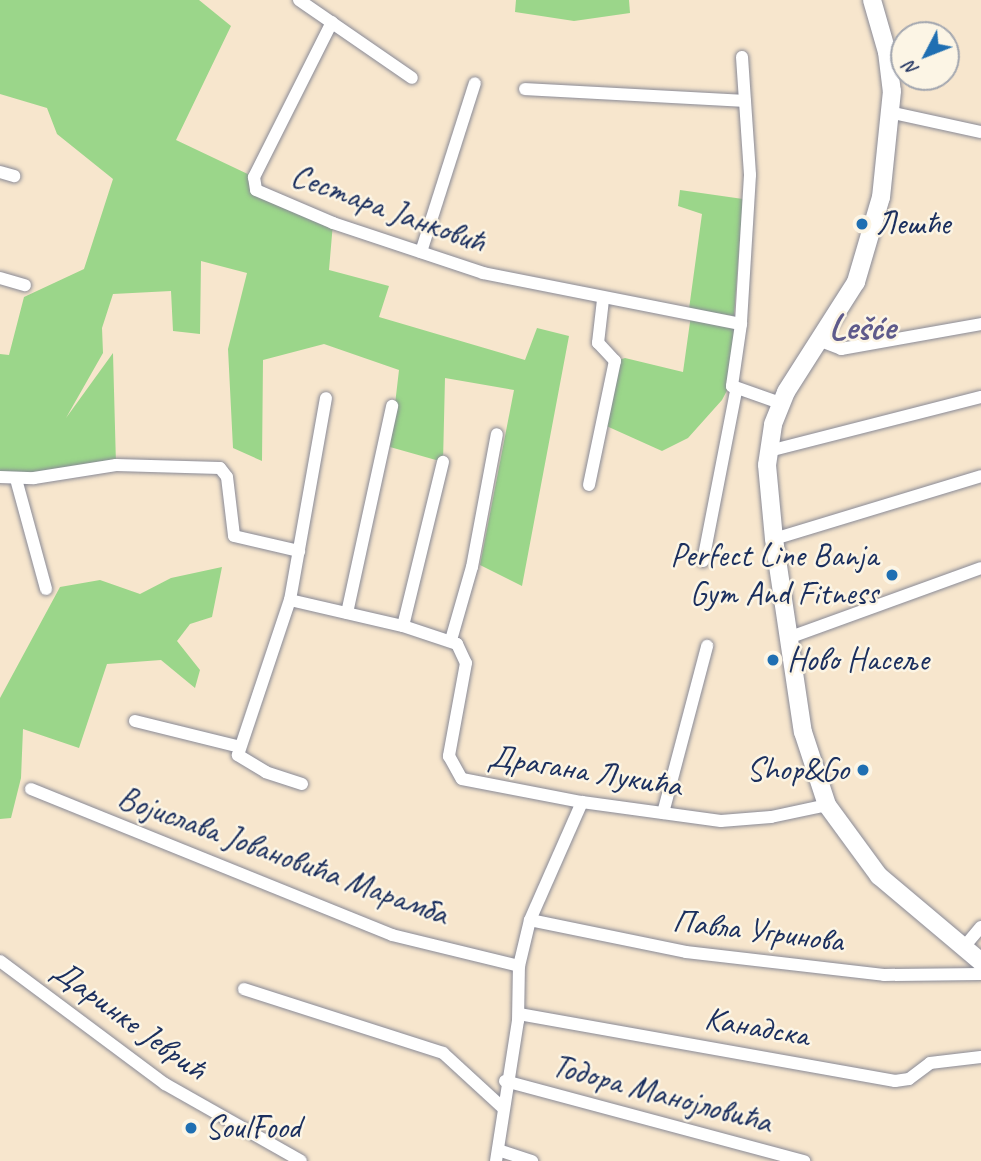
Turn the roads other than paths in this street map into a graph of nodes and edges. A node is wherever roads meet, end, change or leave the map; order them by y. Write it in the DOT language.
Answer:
graph roads {
  1 [pos="299,0"];
  2 [pos="872,0"];
  3 [pos="332,22"];
  4 [pos="743,57"];
  5 [pos="412,78"];
  6 [pos="475,83"];
  7 [pos="525,89"];
  8 [pos="745,101"];
  9 [pos="893,113"];
  10 [pos="981,132"];
  11 [pos="0,172"];
  12 [pos="14,176"];
  13 [pos="421,253"];
  14 [pos="0,278"];
  15 [pos="24,285"];
  16 [pos="603,300"];
  17 [pos="741,324"];
  18 [pos="981,324"];
  19 [pos="818,340"];
  20 [pos="736,391"];
  21 [pos="981,397"];
  22 [pos="326,398"];
  23 [pos="780,403"];
  24 [pos="392,406"];
  25 [pos="497,434"];
  26 [pos="769,452"];
  27 [pos="443,462"];
  28 [pos="981,476"];
  29 [pos="0,477"];
  30 [pos="16,479"];
  31 [pos="589,485"];
  32 [pos="774,539"];
  33 [pos="299,551"];
  34 [pos="703,561"];
  35 [pos="981,568"];
  36 [pos="46,589"];
  37 [pos="290,600"];
  38 [pos="347,613"];
  39 [pos="403,626"];
  40 [pos="788,638"];
  41 [pos="451,639"];
  42 [pos="707,646"];
  43 [pos="135,721"];
  44 [pos="240,747"];
  45 [pos="302,784"];
  46 [pos="31,789"];
  47 [pos="582,802"];
  48 [pos="827,805"];
  49 [pos="663,813"];
  50 [pos="530,920"];
  51 [pos="981,927"];
  52 [pos="964,947"];
  53 [pos="0,961"];
  54 [pos="981,962"];
  55 [pos="519,966"];
  56 [pos="981,974"];
  57 [pos="244,989"];
  58 [pos="519,1014"];
  59 [pos="981,1057"];
  60 [pos="505,1081"];
  61 [pos="502,1107"];
  62 [pos="497,1155"];
  63 [pos="301,1161"];
  64 [pos="532,1161"];
  65 [pos="804,1161"];
  1 -- 3 [label="street"];
  2 -- 9 [label="street"];
  3 -- 5 [label="street"];
  3 -- 13 [label="street, Сестара Јанковић"];
  4 -- 8 [label="street"];
  6 -- 13 [label="street"];
  7 -- 8 [label="street"];
  8 -- 17 [label="street"];
  9 -- 10 [label="street"];
  9 -- 19 [label="street"];
  11 -- 12 [label="street"];
  13 -- 16 [label="street, Сестара Јанковић"];
  14 -- 15 [label="street"];
  16 -- 17 [label="street, Сестара Јанковић"];
  16 -- 31 [label="street"];
  17 -- 20 [label="street"];
  18 -- 19 [label="street"];
  19 -- 23 [label="street"];
  20 -- 23 [label="street"];
  20 -- 34 [label="street"];
  21 -- 26 [label="street"];
  22 -- 33 [label="street"];
  23 -- 26 [label="street"];
  24 -- 38 [label="street"];
  25 -- 41 [label="street"];
  26 -- 32 [label="street"];
  27 -- 39 [label="street"];
  28 -- 32 [label="street"];
  29 -- 30 [label="street"];
  30 -- 33 [label="street"];
  30 -- 36 [label="street"];
  32 -- 40 [label="street"];
  33 -- 37 [label="street"];
  35 -- 40 [label="street"];
  37 -- 38 [label="street"];
  37 -- 44 [label="street"];
  38 -- 39 [label="street"];
  39 -- 41 [label="street"];
  40 -- 48 [label="street"];
  41 -- 47 [label="street, Драгана Лукића"];
  42 -- 49 [label="street"];
  43 -- 44 [label="street"];
  44 -- 45 [label="street"];
  46 -- 55 [label="street, Војислава Јовановића Марамба"];
  47 -- 49 [label="street, Драгана Лукића"];
  47 -- 50 [label="street"];
  48 -- 49 [label="street, Драгана Лукића"];
  48 -- 52 [label="street"];
  50 -- 55 [label="street"];
  50 -- 56 [label="street, Павла Угринова"];
  51 -- 52 [label="street"];
  52 -- 54 [label="street"];
  53 -- 63 [label="street, Даринке Јеврић"];
  55 -- 58 [label="street"];
  57 -- 61 [label="street"];
  58 -- 59 [label="street, Канадска"];
  58 -- 60 [label="street"];
  60 -- 61 [label="street"];
  60 -- 65 [label="street, Тодора Манојловића"];
  61 -- 62 [label="street"];
  62 -- 64 [label="street"];
}
